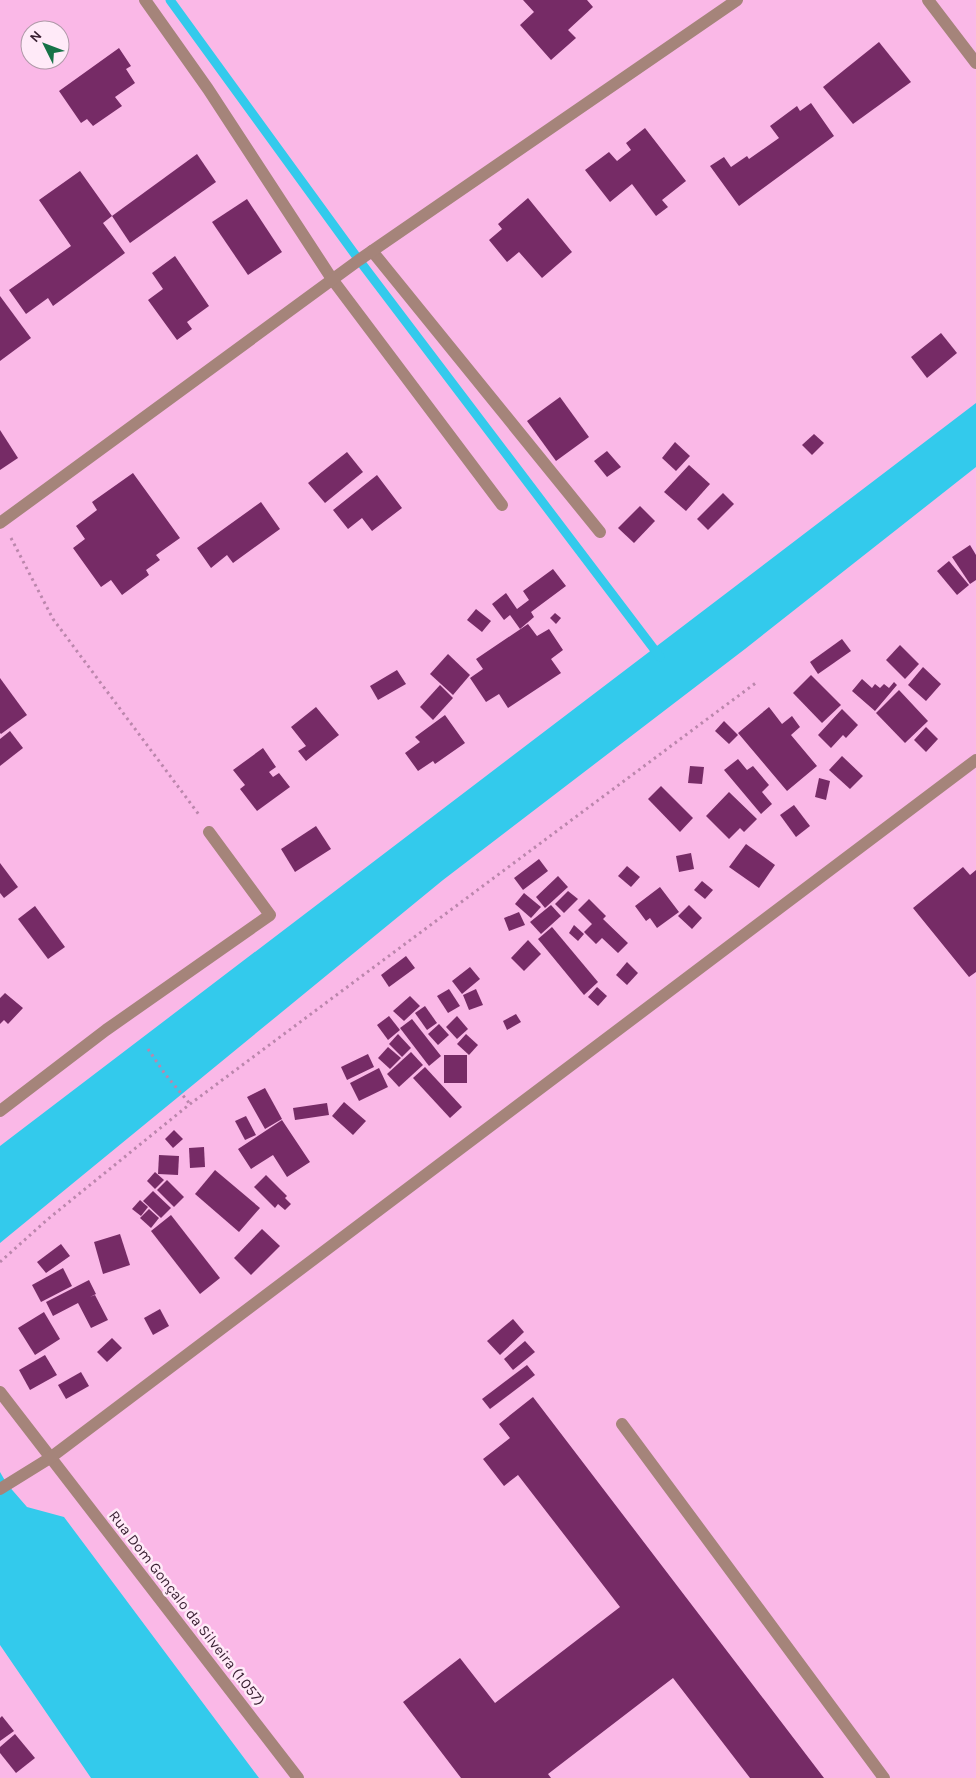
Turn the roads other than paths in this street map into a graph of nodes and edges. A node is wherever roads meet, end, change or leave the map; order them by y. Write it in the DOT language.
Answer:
graph roads {
  1 [pos="145,0"];
  2 [pos="737,0"];
  3 [pos="928,0"];
  4 [pos="976,62"];
  5 [pos="372,251"];
  6 [pos="332,279"];
  7 [pos="502,506"];
  8 [pos="1,522"];
  9 [pos="600,532"];
  10 [pos="976,760"];
  11 [pos="209,832"];
  12 [pos="0,1111"];
  13 [pos="0,1392"];
  14 [pos="622,1424"];
  15 [pos="50,1458"];
  16 [pos="4,1486"];
  17 [pos="298,1778"];
  18 [pos="884,1778"];
  1 -- 6 [label="street"];
  2 -- 5 [label="street"];
  3 -- 4 [label="street"];
  5 -- 6 [label="street"];
  5 -- 9 [label="street"];
  6 -- 7 [label="street"];
  6 -- 8 [label="street"];
  10 -- 15 [label="street"];
  11 -- 12 [label="street"];
  13 -- 15 [label="street, Rua Dom Gonçalo da Silveira (1.057)"];
  14 -- 18 [label="street"];
  15 -- 16 [label="street"];
  15 -- 17 [label="street, Rua Dom Gonçalo da Silveira (1.057)"];
}
